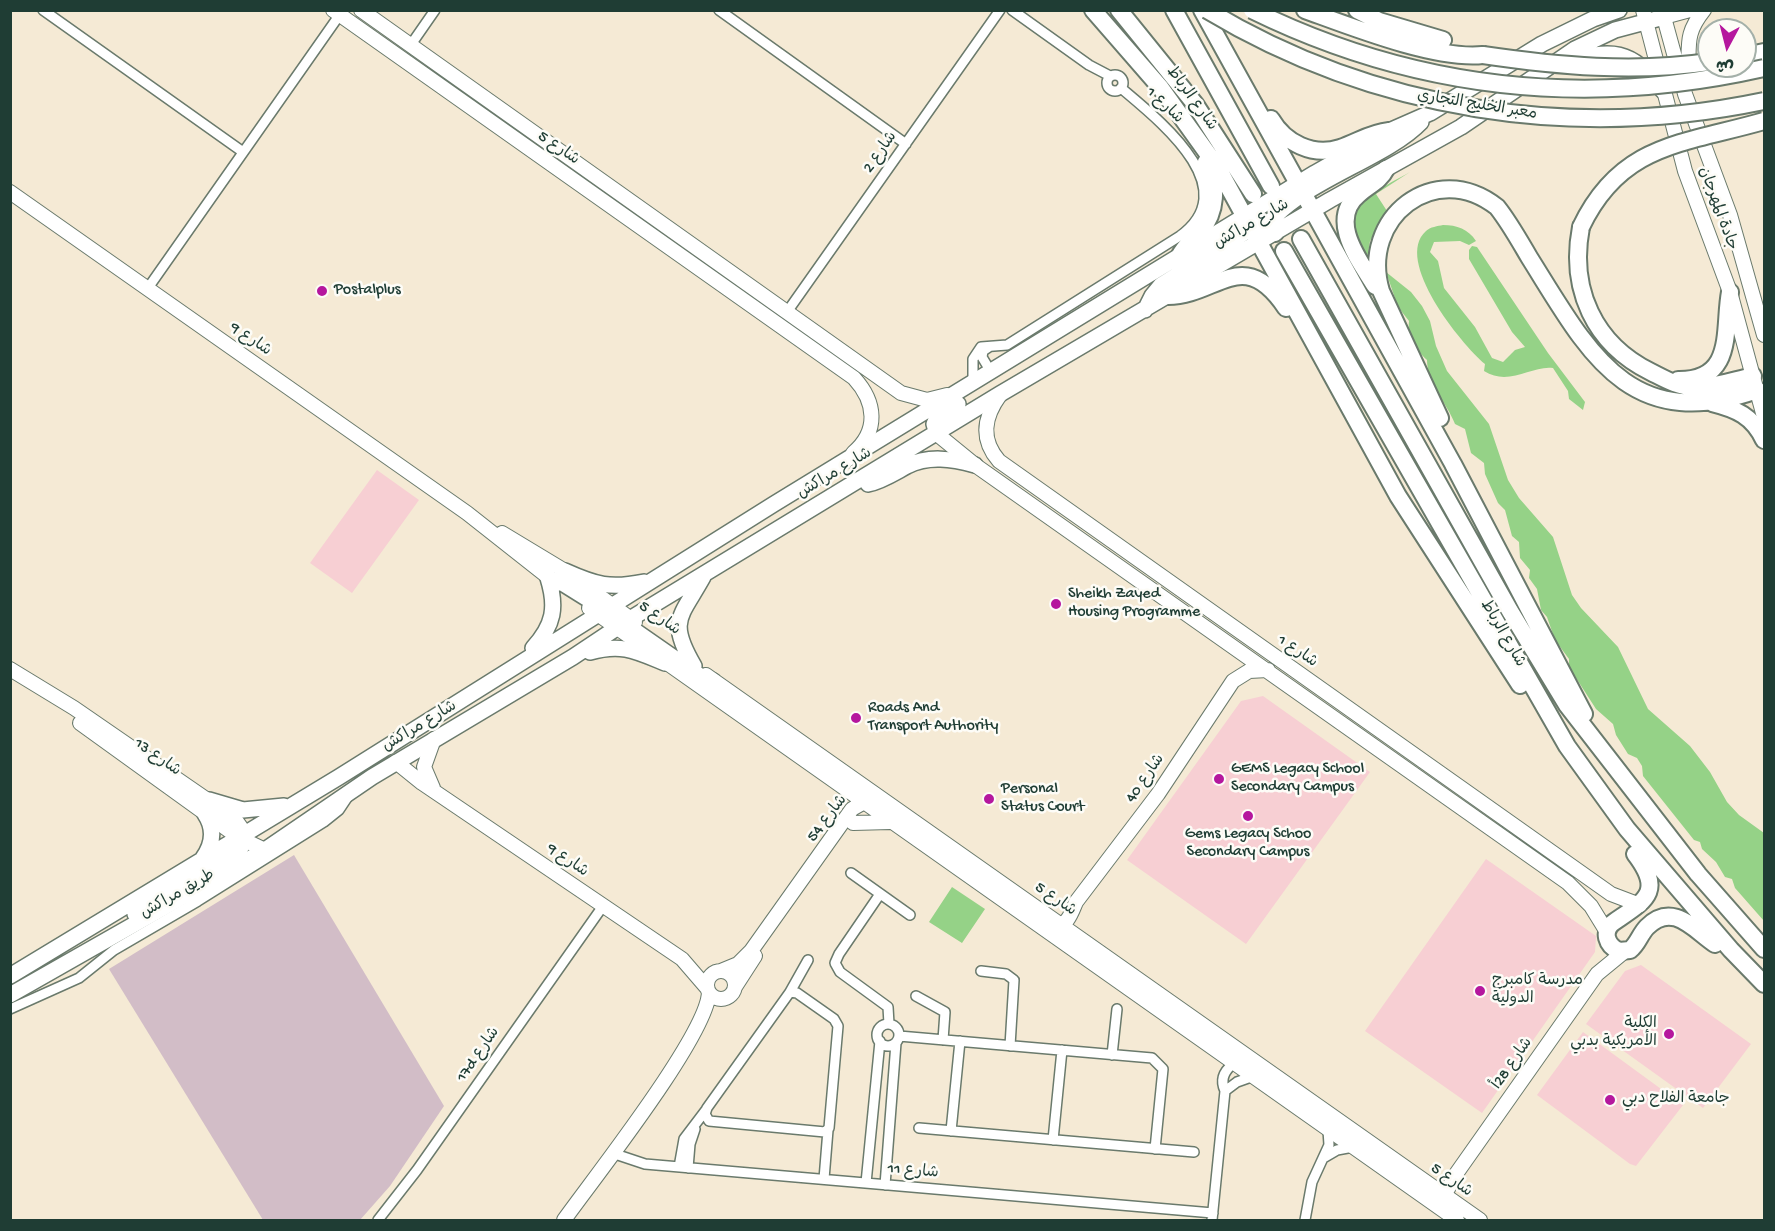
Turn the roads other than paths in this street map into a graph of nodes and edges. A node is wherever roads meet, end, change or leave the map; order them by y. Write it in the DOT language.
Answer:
graph roads {
  1 [pos="43,10"];
  2 [pos="361,10"];
  3 [pos="435,10"];
  4 [pos="719,10"];
  5 [pos="1000,10"];
  6 [pos="1012,10"];
  7 [pos="1086,10"];
  8 [pos="1093,10"];
  9 [pos="1119,10"];
  10 [pos="1174,10"];
  11 [pos="1205,10"];
  12 [pos="1252,10"];
  13 [pos="1305,10"];
  14 [pos="1357,10"];
  15 [pos="1586,10"];
  16 [pos="1619,10"];
  17 [pos="1690,10"];
  18 [pos="1704,10"];
  19 [pos="338,12"];
  20 [pos="1663,14"];
  21 [pos="1645,16"];
  22 [pos="1109,30"];
  23 [pos="1542,44"];
  24 [pos="410,46"];
  25 [pos="1483,55"];
  26 [pos="1697,63"];
  27 [pos="1549,67"];
  28 [pos="1764,68"];
  29 [pos="1664,91"];
  30 [pos="1685,94"];
  31 [pos="1251,98"];
  32 [pos="1764,100"];
  33 [pos="1430,113"];
  34 [pos="1180,114"];
  35 [pos="1764,121"];
  36 [pos="1389,130"];
  37 [pos="906,144"];
  38 [pos="243,152"];
  39 [pos="1386,169"];
  40 [pos="1271,186"];
  41 [pos="10,192"];
  42 [pos="1253,194"];
  43 [pos="1304,197"];
  44 [pos="1258,229"];
  45 [pos="1301,239"];
  46 [pos="1284,251"];
  47 [pos="1179,257"];
  48 [pos="737,277"];
  49 [pos="148,288"];
  50 [pos="727,288"];
  51 [pos="1730,292"];
  52 [pos="1168,296"];
  53 [pos="1144,310"];
  54 [pos="1389,310"];
  55 [pos="787,312"];
  56 [pos="1762,322"];
  57 [pos="1309,332"];
  58 [pos="1764,335"];
  59 [pos="1041,341"];
  60 [pos="992,346"];
  61 [pos="991,372"];
  62 [pos="1663,378"];
  63 [pos="1760,381"];
  64 [pos="969,386"];
  65 [pos="1000,394"];
  66 [pos="1711,403"];
  67 [pos="1764,417"];
  68 [pos="937,434"];
  69 [pos="1764,440"];
  70 [pos="1453,464"];
  71 [pos="975,465"];
  72 [pos="838,466"];
  73 [pos="853,485"];
  74 [pos="471,516"];
  75 [pos="688,559"];
  76 [pos="565,571"];
  77 [pos="705,573"];
  78 [pos="548,578"];
  79 [pos="653,581"];
  80 [pos="614,617"];
  81 [pos="1247,637"];
  82 [pos="573,657"];
  83 [pos="1248,657"];
  84 [pos="522,661"];
  85 [pos="665,663"];
  86 [pos="694,666"];
  87 [pos="10,669"];
  88 [pos="1268,670"];
  89 [pos="713,681"];
  90 [pos="1233,681"];
  91 [pos="526,685"];
  92 [pos="1549,716"];
  93 [pos="434,739"];
  94 [pos="1605,755"];
  95 [pos="396,762"];
  96 [pos="827,776"];
  97 [pos="339,777"];
  98 [pos="862,783"];
  99 [pos="433,788"];
  100 [pos="349,792"];
  101 [pos="1453,800"];
  102 [pos="862,801"];
  103 [pos="293,805"];
  104 [pos="207,807"];
  105 [pos="849,821"];
  106 [pos="890,822"];
  107 [pos="1627,829"];
  108 [pos="242,837"];
  109 [pos="1539,844"];
  110 [pos="268,848"];
  111 [pos="203,859"];
  112 [pos="967,859"];
  113 [pos="851,873"];
  114 [pos="970,878"];
  115 [pos="880,894"];
  116 [pos="1076,902"];
  117 [pos="1640,905"];
  118 [pos="603,906"];
  119 [pos="1043,912"];
  120 [pos="910,915"];
  121 [pos="1062,925"];
  122 [pos="1607,935"];
  123 [pos="94,948"];
  124 [pos="1764,949"];
  125 [pos="1731,950"];
  126 [pos="1625,951"];
  127 [pos="682,959"];
  128 [pos="808,960"];
  129 [pos="719,971"];
  130 [pos="981,971"];
  131 [pos="1597,974"];
  132 [pos="10,976"];
  133 [pos="1764,984"];
  134 [pos="735,987"];
  135 [pos="790,992"];
  136 [pos="712,993"];
  137 [pos="10,995"];
  138 [pos="916,996"];
  139 [pos="10,1009"];
  140 [pos="1117,1009"];
  141 [pos="889,1024"];
  142 [pos="898,1039"];
  143 [pos="944,1040"];
  144 [pos="880,1041"];
  145 [pos="960,1041"];
  146 [pos="1010,1046"];
  147 [pos="1062,1050"];
  148 [pos="1112,1055"];
  149 [pos="1233,1064"];
  150 [pos="1251,1077"];
  151 [pos="1225,1091"];
  152 [pos="1312,1102"];
  153 [pos="705,1110"];
  154 [pos="709,1120"];
  155 [pos="919,1128"];
  156 [pos="828,1130"];
  157 [pos="1328,1130"];
  158 [pos="951,1131"];
  159 [pos="871,1139"];
  160 [pos="1053,1140"];
  161 [pos="889,1141"];
  162 [pos="1353,1148"];
  163 [pos="1155,1149"];
  164 [pos="1194,1152"];
  165 [pos="610,1155"];
  166 [pos="1325,1157"];
  167 [pos="1367,1157"];
  168 [pos="683,1167"];
  169 [pos="1456,1173"];
  170 [pos="824,1179"];
  171 [pos="866,1183"];
  172 [pos="885,1185"];
  173 [pos="1428,1185"];
  174 [pos="1444,1196"];
  175 [pos="1213,1217"];
  176 [pos="378,1221"];
  177 [pos="564,1221"];
  178 [pos="1305,1221"];
  179 [pos="1456,1221"];
  180 [pos="1479,1221"];
  1 -- 38 [label="street"];
  2 -- 24 [label="street, شارع 5"];
  3 -- 24 [label="street"];
  4 -- 37 [label="street"];
  5 -- 37 [label="street, شارع 2"];
  6 -- 60 [label="street, شارع 1"];
  7 -- 22 [label="highway"];
  8 -- 22 [label="highway"];
  9 -- 42 [label="highway, شارع الرباط"];
  10 -- 40 [label="highway, شارع الرباط"];
  11 -- 31 [label="highway"];
  11 -- 32 [label="highway, معبر الخليج التجاري, bridge"];
  12 -- 28 [label="highway, معبر الخليج التجاري, bridge"];
  13 -- 25 [label="highway"];
  14 -- 25 [label="highway"];
  15 -- 23 [label="main road"];
  16 -- 23 [label="main road, شارع مراكش"];
  17 -- 20 [label="street, شارع مراكش"];
  18 -- 30 [label="street"];
  19 -- 38 [label="street"];
  19 -- 50 [label="street, شارع 5"];
  20 -- 21 [label="main road, شارع مراكش"];
  20 -- 30 [label="street, جادة المهرجان"];
  21 -- 27 [label="main road, شارع مراكش"];
  21 -- 29 [label="street, جادة المهرجان"];
  22 -- 34 [label="highway"];
  23 -- 33 [label="main road, شارع مراكش"];
  24 -- 48 [label="street, شارع 5"];
  25 -- 26 [label="highway, bridge"];
  27 -- 29 [label="main road"];
  27 -- 39 [label="main road, شارع مراكش"];
  29 -- 51 [label="street, جادة المهرجان"];
  30 -- 56 [label="street, جادة المهرجان"];
  31 -- 36 [label="highway"];
  31 -- 43 [label="highway"];
  33 -- 36 [label="main road, شارع مراكش"];
  33 -- 43 [label="main road"];
  34 -- 44 [label="highway"];
  34 -- 47 [label="highway"];
  35 -- 62 [label="highway, bridge"];
  36 -- 43 [label="main road, شارع مراكش"];
  37 -- 55 [label="street, شارع 2"];
  38 -- 49 [label="street"];
  39 -- 43 [label="main road, شارع مراكش"];
  39 -- 54 [label="highway"];
  41 -- 49 [label="street, شارع 9"];
  43 -- 44 [label="main road, شارع مراكش"];
  43 -- 44 [label="main road"];
  43 -- 70 [label="highway"];
  44 -- 47 [label="main road, شارع مراكش"];
  44 -- 52 [label="main road, شارع مراكش"];
  44 -- 53 [label="main road"];
  44 -- 57 [label="highway"];
  45 -- 94 [label="highway, شارع الرباط"];
  46 -- 92 [label="highway, شارع الرباط"];
  47 -- 59 [label="main road, شارع مراكش"];
  48 -- 50 [label="street"];
  48 -- 55 [label="street, شارع 5"];
  49 -- 74 [label="street, شارع 9"];
  50 -- 72 [label="street, شارع 5"];
  51 -- 62 [label="highway"];
  51 -- 63 [label="street, جادة المهرجان"];
  52 -- 53 [label="main road, شارع مراكش"];
  52 -- 57 [label="highway"];
  53 -- 65 [label="main road, شارع مراكش"];
  54 -- 66 [label="highway"];
  54 -- 70 [label="highway"];
  55 -- 64 [label="street, شارع 5"];
  56 -- 58 [label="street, جادة المهرجان"];
  57 -- 92 [label="highway"];
  59 -- 61 [label="main road, شارع مراكش"];
  59 -- 68 [label="main road"];
  60 -- 61 [label="street"];
  60 -- 64 [label="street"];
  61 -- 64 [label="main road, شارع مراكش"];
  62 -- 63 [label="highway"];
  63 -- 66 [label="highway"];
  63 -- 67 [label="street, جادة المهرجان"];
  64 -- 72 [label="main road, شارع مراكش"];
  65 -- 68 [label="main road, شارع مراكش"];
  65 -- 81 [label="street, شارع 1"];
  66 -- 69 [label="highway"];
  68 -- 71 [label="street, شارع 1"];
  68 -- 73 [label="main road, شارع مراكش"];
  70 -- 94 [label="highway"];
  71 -- 73 [label="main road"];
  71 -- 83 [label="street, شارع 1"];
  72 -- 75 [label="main road, شارع مراكش"];
  73 -- 77 [label="main road, شارع مراكش"];
  74 -- 76 [label="street, شارع 9"];
  74 -- 78 [label="street, شارع 9"];
  75 -- 79 [label="main road, شارع مراكش"];
  75 -- 80 [label="main road"];
  76 -- 79 [label="main road"];
  76 -- 80 [label="street, شارع 9"];
  77 -- 80 [label="main road, شارع مراكش"];
  77 -- 86 [label="main road"];
  78 -- 80 [label="main road"];
  78 -- 84 [label="main road"];
  79 -- 80 [label="main road, شارع مراكش"];
  80 -- 82 [label="main road, شارع مراكش"];
  80 -- 84 [label="main road, شارع مراكش"];
  80 -- 85 [label="street, شارع 5"];
  80 -- 86 [label="street, شارع 5"];
  80 -- 89 [label="main road"];
  80 -- 91 [label="main road"];
  81 -- 83 [label="street"];
  81 -- 109 [label="street, شارع 1"];
  82 -- 85 [label="main road"];
  82 -- 91 [label="main road, شارع مراكش"];
  83 -- 88 [label="street, شارع 1"];
  83 -- 90 [label="street, شارع 40"];
  84 -- 97 [label="main road, شارع مراكش"];
  85 -- 96 [label="street, شارع 5"];
  86 -- 89 [label="street, شارع 5"];
  87 -- 104 [label="street, شارع 13"];
  88 -- 90 [label="street"];
  88 -- 101 [label="street, شارع 1"];
  89 -- 98 [label="street, شارع 5"];
  90 -- 116 [label="street, شارع 40"];
  91 -- 93 [label="main road, شارع مراكش"];
  92 -- 107 [label="highway, شارع الرباط"];
  93 -- 95 [label="main road, شارع مراكش"];
  93 -- 99 [label="street"];
  94 -- 124 [label="highway, شارع الرباط"];
  95 -- 99 [label="street, شارع 9"];
  95 -- 100 [label="main road, شارع مراكش"];
  96 -- 102 [label="street, شارع 5"];
  96 -- 105 [label="street"];
  97 -- 103 [label="main road, شارع مراكش"];
  97 -- 110 [label="main road"];
  98 -- 102 [label="street"];
  98 -- 112 [label="street, شارع 5"];
  99 -- 118 [label="street, شارع 9"];
  100 -- 110 [label="main road, شارع مراكش"];
  100 -- 139 [label="street, طريق مراكش"];
  101 -- 109 [label="street"];
  101 -- 122 [label="street, شارع 1"];
  102 -- 105 [label="street, شارع 54"];
  102 -- 106 [label="street, شارع 5"];
  102 -- 112 [label="street"];
  103 -- 104 [label="main road"];
  103 -- 108 [label="main road, شارع مراكش"];
  104 -- 108 [label="street, شارع 13"];
  104 -- 111 [label="main road"];
  105 -- 106 [label="street"];
  105 -- 129 [label="street, شارع 54"];
  105 -- 134 [label="street, شارع 54"];
  106 -- 114 [label="street, شارع 5"];
  107 -- 117 [label="highway"];
  107 -- 125 [label="highway, شارع الرباط"];
  108 -- 110 [label="street, شارع 13"];
  108 -- 111 [label="main road, شارع مراكش"];
  108 -- 123 [label="main road"];
  109 -- 117 [label="street, شارع 1"];
  110 -- 123 [label="main road, شارع مراكش"];
  111 -- 132 [label="main road, شارع مراكش"];
  112 -- 119 [label="street, شارع 5"];
  113 -- 115 [label="street"];
  114 -- 121 [label="street"];
  114 -- 149 [label="street, شارع 5"];
  115 -- 120 [label="street"];
  115 -- 141 [label="street"];
  116 -- 119 [label="street"];
  116 -- 121 [label="street, شارع 40"];
  117 -- 122 [label="highway"];
  118 -- 127 [label="street, شارع 9"];
  118 -- 176 [label="street, 17d شارع"];
  119 -- 121 [label="street, شارع 5"];
  121 -- 152 [label="street, شارع 5"];
  122 -- 126 [label="highway"];
  122 -- 131 [label="street, شارع 28أ"];
  123 -- 137 [label="main road, شارع مراكش"];
  125 -- 126 [label="highway"];
  125 -- 133 [label="highway, شارع الرباط"];
  126 -- 131 [label="street, شارع 28أ"];
  127 -- 129 [label="street, شارع 9"];
  127 -- 136 [label="street, شارع 9"];
  128 -- 135 [label="street"];
  129 -- 134 [label="street"];
  129 -- 136 [label="street"];
  130 -- 146 [label="street"];
  131 -- 169 [label="street, شارع 28أ"];
  134 -- 136 [label="street"];
  135 -- 153 [label="street"];
  135 -- 156 [label="street"];
  136 -- 165 [label="street"];
  138 -- 143 [label="street"];
  140 -- 148 [label="street"];
  141 -- 142 [label="street"];
  141 -- 144 [label="street"];
  142 -- 143 [label="street"];
  142 -- 144 [label="street"];
  142 -- 161 [label="street"];
  143 -- 145 [label="street"];
  144 -- 159 [label="street"];
  145 -- 146 [label="street"];
  145 -- 158 [label="street"];
  146 -- 147 [label="street"];
  147 -- 148 [label="street"];
  147 -- 160 [label="street"];
  148 -- 163 [label="street"];
  149 -- 150 [label="street, شارع 5"];
  149 -- 151 [label="street"];
  149 -- 152 [label="street"];
  150 -- 151 [label="street"];
  150 -- 157 [label="street, شارع 5"];
  151 -- 175 [label="street"];
  152 -- 173 [label="street, شارع 5"];
  153 -- 154 [label="street"];
  153 -- 168 [label="street"];
  154 -- 156 [label="street"];
  154 -- 168 [label="street"];
  155 -- 158 [label="street"];
  156 -- 170 [label="street"];
  157 -- 162 [label="street, شارع 5"];
  157 -- 166 [label="street"];
  158 -- 160 [label="street"];
  159 -- 161 [label="street"];
  159 -- 171 [label="street"];
  160 -- 163 [label="street"];
  161 -- 172 [label="street"];
  162 -- 166 [label="street"];
  162 -- 167 [label="street, شارع 5"];
  163 -- 164 [label="street"];
  165 -- 168 [label="street, شارع 11"];
  165 -- 177 [label="street"];
  166 -- 178 [label="street"];
  167 -- 174 [label="street"];
  167 -- 179 [label="street, شارع 5"];
  168 -- 170 [label="street, شارع 11"];
  169 -- 173 [label="street"];
  169 -- 174 [label="street, شارع 28أ"];
  170 -- 171 [label="street, شارع 11"];
  171 -- 172 [label="street, شارع 11"];
  172 -- 175 [label="street, شارع 11"];
  173 -- 174 [label="street, شارع 5"];
  174 -- 180 [label="street, شارع 5"];
}
